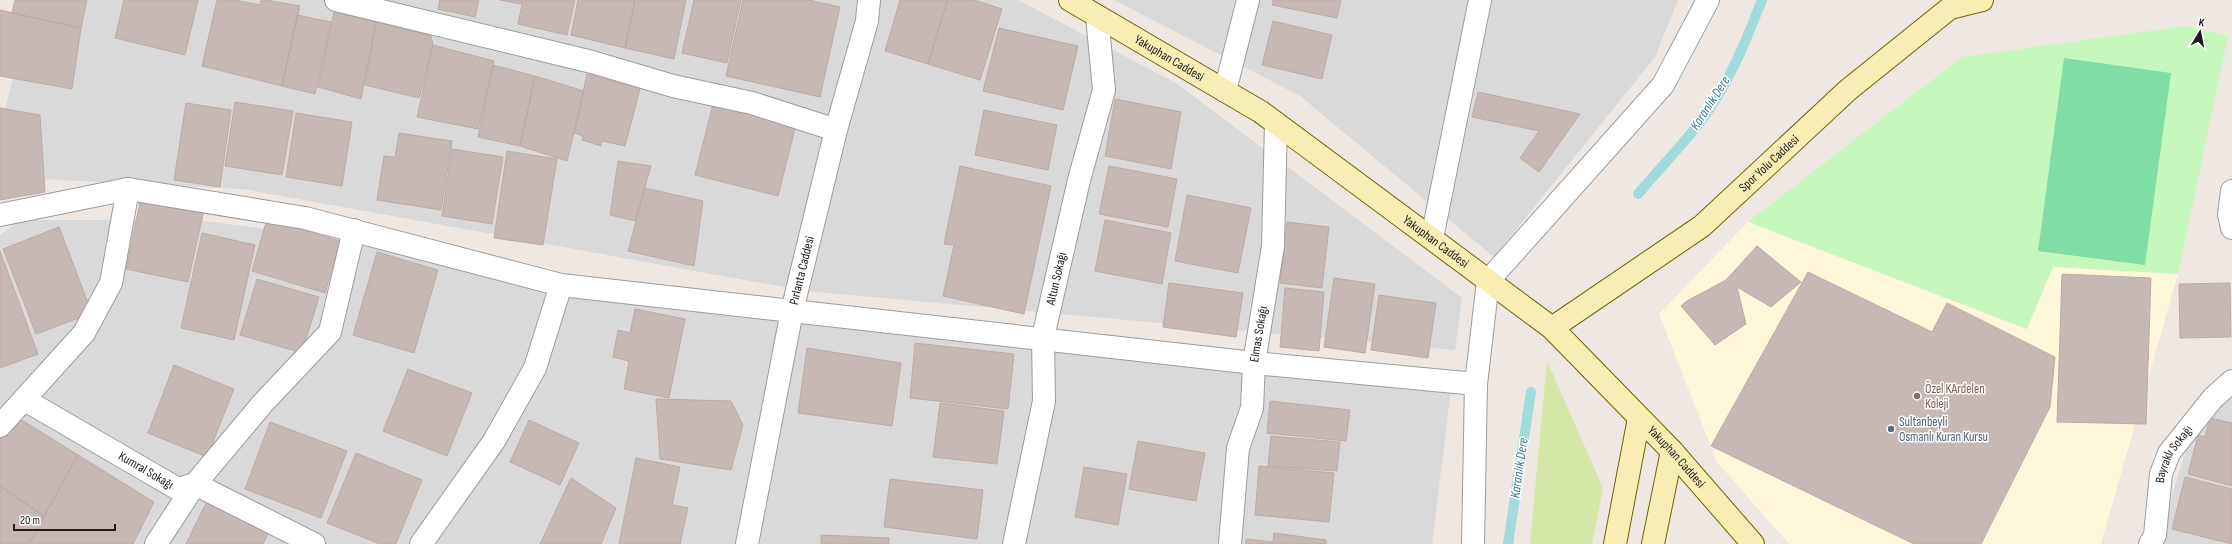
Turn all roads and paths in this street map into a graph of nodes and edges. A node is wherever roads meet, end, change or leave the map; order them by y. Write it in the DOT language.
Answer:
graph roads {
  1 [pos="336,0"];
  2 [pos="869,0"];
  3 [pos="1070,0"];
  4 [pos="1248,0"];
  5 [pos="1480,0"];
  6 [pos="1708,0"];
  7 [pos="1982,0"];
  8 [pos="1097,16"];
  9 [pos="1225,92"];
  10 [pos="1276,123"];
  11 [pos="836,130"];
  12 [pos="128,189"];
  13 [pos="2232,191"];
  14 [pos="0,215"];
  15 [pos="2232,228"];
  16 [pos="354,230"];
  17 [pos="1432,238"];
  18 [pos="1488,281"];
  19 [pos="561,285"];
  20 [pos="792,311"];
  21 [pos="1552,328"];
  22 [pos="1043,338"];
  23 [pos="1254,363"];
  24 [pos="2232,381"];
  25 [pos="1476,384"];
  26 [pos="25,400"];
  27 [pos="1639,418"];
  28 [pos="0,426"];
  29 [pos="1672,451"];
  30 [pos="195,484"];
  31 [pos="156,544"];
  32 [pos="314,544"];
  33 [pos="421,544"];
  34 [pos="748,544"];
  35 [pos="1014,544"];
  36 [pos="1230,544"];
  37 [pos="1473,544"];
  38 [pos="1614,544"];
  39 [pos="1653,544"];
  40 [pos="1753,544"];
  41 [pos="2150,544"];
  1 -- 11 [label="street"];
  2 -- 11 [label="street, Pırlanta Caddesi"];
  3 -- 8 [label="street, Yakuphan Caddesi"];
  4 -- 9 [label="street"];
  5 -- 17 [label="street"];
  6 -- 18 [label="street"];
  7 -- 21 [label="street, Spor Yolu Caddesi"];
  8 -- 9 [label="street, Yakuphan Caddesi"];
  8 -- 22 [label="street, Altun Sokağı"];
  9 -- 10 [label="street, Yakuphan Caddesi"];
  10 -- 17 [label="street, Yakuphan Caddesi"];
  10 -- 23 [label="street, Elmas Sokağı"];
  11 -- 20 [label="street, Pırlanta Caddesi"];
  12 -- 14 [label="street"];
  12 -- 16 [label="street"];
  12 -- 26 [label="street"];
  13 -- 15 [label="street"];
  16 -- 19 [label="street"];
  16 -- 30 [label="street"];
  17 -- 18 [label="street, Yakuphan Caddesi"];
  18 -- 21 [label="street, Yakuphan Caddesi"];
  18 -- 25 [label="street"];
  19 -- 20 [label="street"];
  19 -- 33 [label="street"];
  20 -- 22 [label="street"];
  20 -- 34 [label="street, Pırlanta Caddesi"];
  21 -- 27 [label="street, Yakuphan Caddesi"];
  22 -- 23 [label="street"];
  22 -- 35 [label="street, Altun Sokağı"];
  23 -- 25 [label="street"];
  23 -- 36 [label="street, Elmas Sokağı"];
  24 -- 41 [label="street, Bayraklı Sokağı"];
  25 -- 37 [label="street"];
  26 -- 28 [label="street"];
  26 -- 30 [label="street, Kumral Sokağı"];
  27 -- 29 [label="street, Yakuphan Caddesi"];
  27 -- 38 [label="street"];
  29 -- 39 [label="street"];
  29 -- 40 [label="street, Yakuphan Caddesi"];
  30 -- 31 [label="street"];
  30 -- 32 [label="street, Kumral Sokağı"];
}
